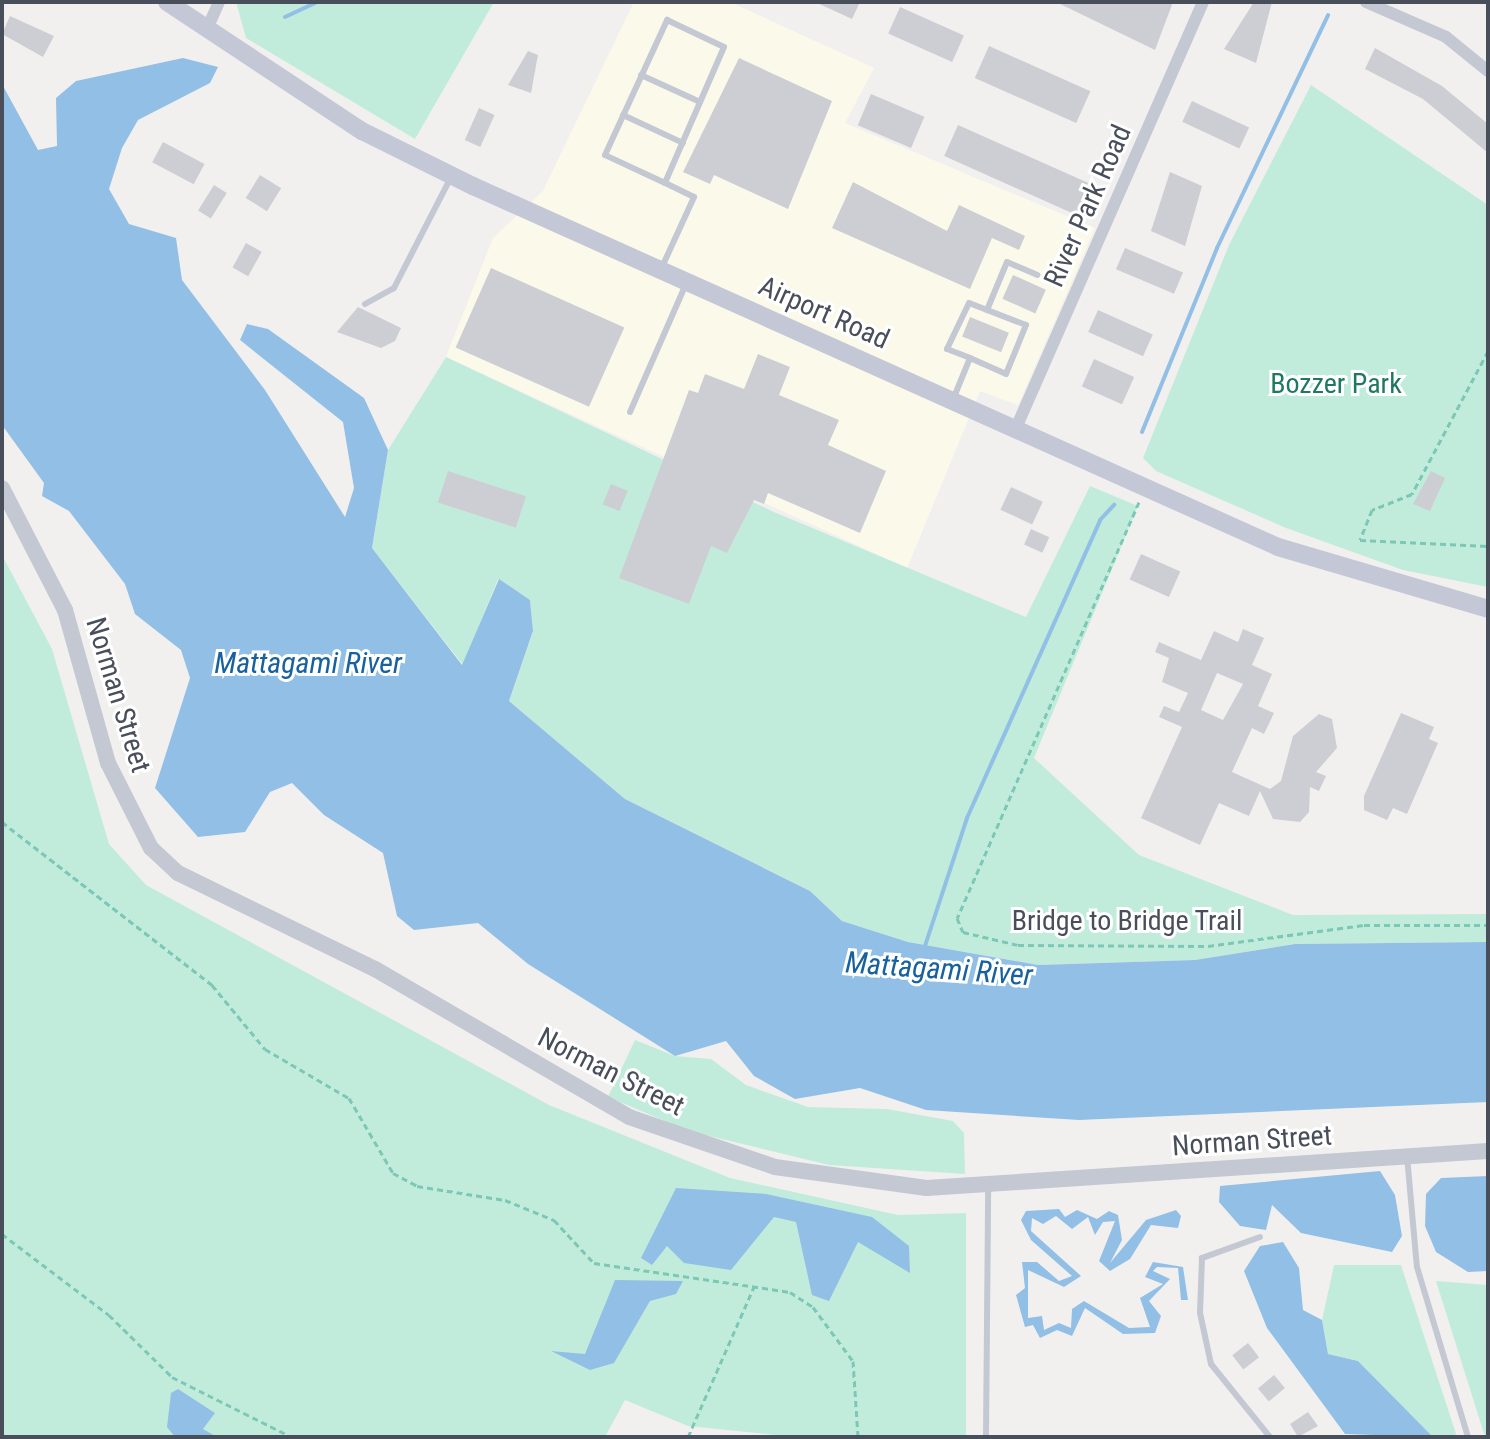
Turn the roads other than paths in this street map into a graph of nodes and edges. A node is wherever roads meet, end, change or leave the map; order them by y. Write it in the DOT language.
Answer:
graph roads {
  1 [pos="167,2"];
  2 [pos="219,2"];
  3 [pos="1203,2"];
  4 [pos="1374,4"];
  5 [pos="207,29"];
  6 [pos="1488,71"];
  7 [pos="641,75"];
  8 [pos="700,102"];
  9 [pos="623,115"];
  10 [pos="683,143"];
  11 [pos="451,176"];
  12 [pos="665,183"];
  13 [pos="660,271"];
  14 [pos="1037,275"];
  15 [pos="687,283"];
  16 [pos="365,304"];
  17 [pos="987,310"];
  18 [pos="970,358"];
  19 [pos="953,400"];
  20 [pos="630,412"];
  21 [pos="1016,428"];
  22 [pos="2,488"];
  23 [pos="1488,609"];
  24 [pos="1488,1151"];
  25 [pos="1407,1156"];
  26 [pos="988,1186"];
  27 [pos="1260,1237"];
  28 [pos="986,1437"];
  29 [pos="1270,1437"];
  30 [pos="1468,1437"];
  1 -- 5 [label="main road, Airport Road"];
  2 -- 5 [label="street"];
  3 -- 21 [label="street, River Park Road"];
  4 -- 6 [label="street"];
  5 -- 11 [label="main road, Airport Road"];
  7 -- 8 [label="lane"];
  7 -- 8 [label="lane"];
  7 -- 9 [label="lane"];
  8 -- 10 [label="lane"];
  9 -- 10 [label="lane"];
  9 -- 12 [label="lane"];
  10 -- 12 [label="lane"];
  11 -- 13 [label="main road, Airport Road"];
  11 -- 16 [label="lane"];
  12 -- 13 [label="lane"];
  13 -- 15 [label="main road, Airport Road"];
  14 -- 17 [label="lane"];
  15 -- 19 [label="main road, Airport Road"];
  15 -- 20 [label="lane"];
  17 -- 18 [label="lane"];
  17 -- 18 [label="lane"];
  18 -- 19 [label="lane"];
  19 -- 21 [label="main road, Airport Road"];
  21 -- 23 [label="main road, Airport Road"];
  22 -- 26 [label="street, Norman Street"];
  24 -- 25 [label="street, Norman Street"];
  25 -- 26 [label="street, Norman Street"];
  25 -- 30 [label="lane"];
  26 -- 28 [label="lane"];
  27 -- 29 [label="lane"];
}
